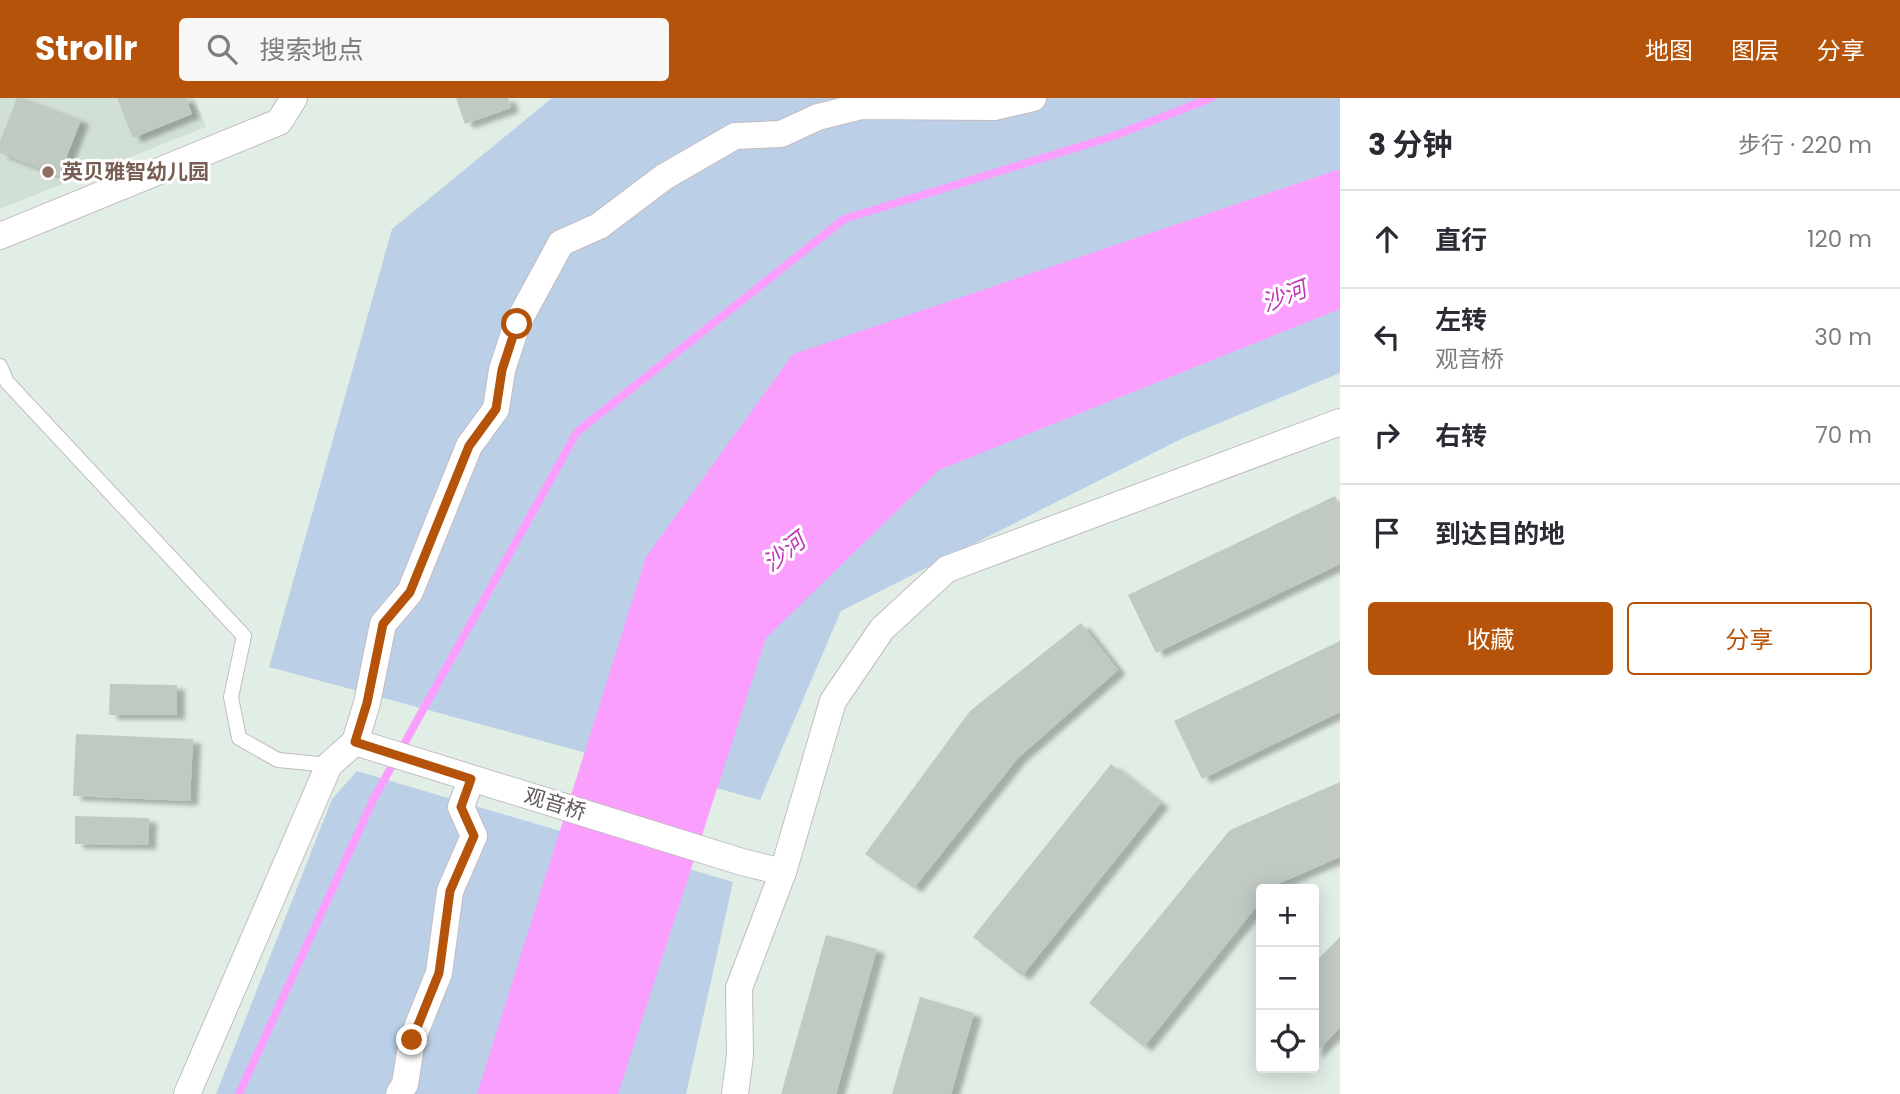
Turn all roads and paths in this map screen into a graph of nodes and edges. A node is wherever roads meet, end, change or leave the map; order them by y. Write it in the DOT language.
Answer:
graph roads {
  1 [pos="294,98"];
  2 [pos="1033,98"];
  3 [pos="0,236"];
  4 [pos="0,366"];
  5 [pos="1340,422"];
  6 [pos="361,744"];
  7 [pos="329,765"];
  8 [pos="471,779"];
  9 [pos="783,872"];
  10 [pos="187,1094"];
  11 [pos="399,1094"];
  12 [pos="735,1094"];
  1 -- 3 [label="street"];
  2 -- 6 [label="street"];
  4 -- 7 [label="lane"];
  5 -- 9 [label="street"];
  6 -- 7 [label="street"];
  6 -- 8 [label="street, 观音桥"];
  7 -- 10 [label="street"];
  8 -- 9 [label="street, 观音桥"];
  8 -- 11 [label="street"];
  9 -- 12 [label="street"];
}
